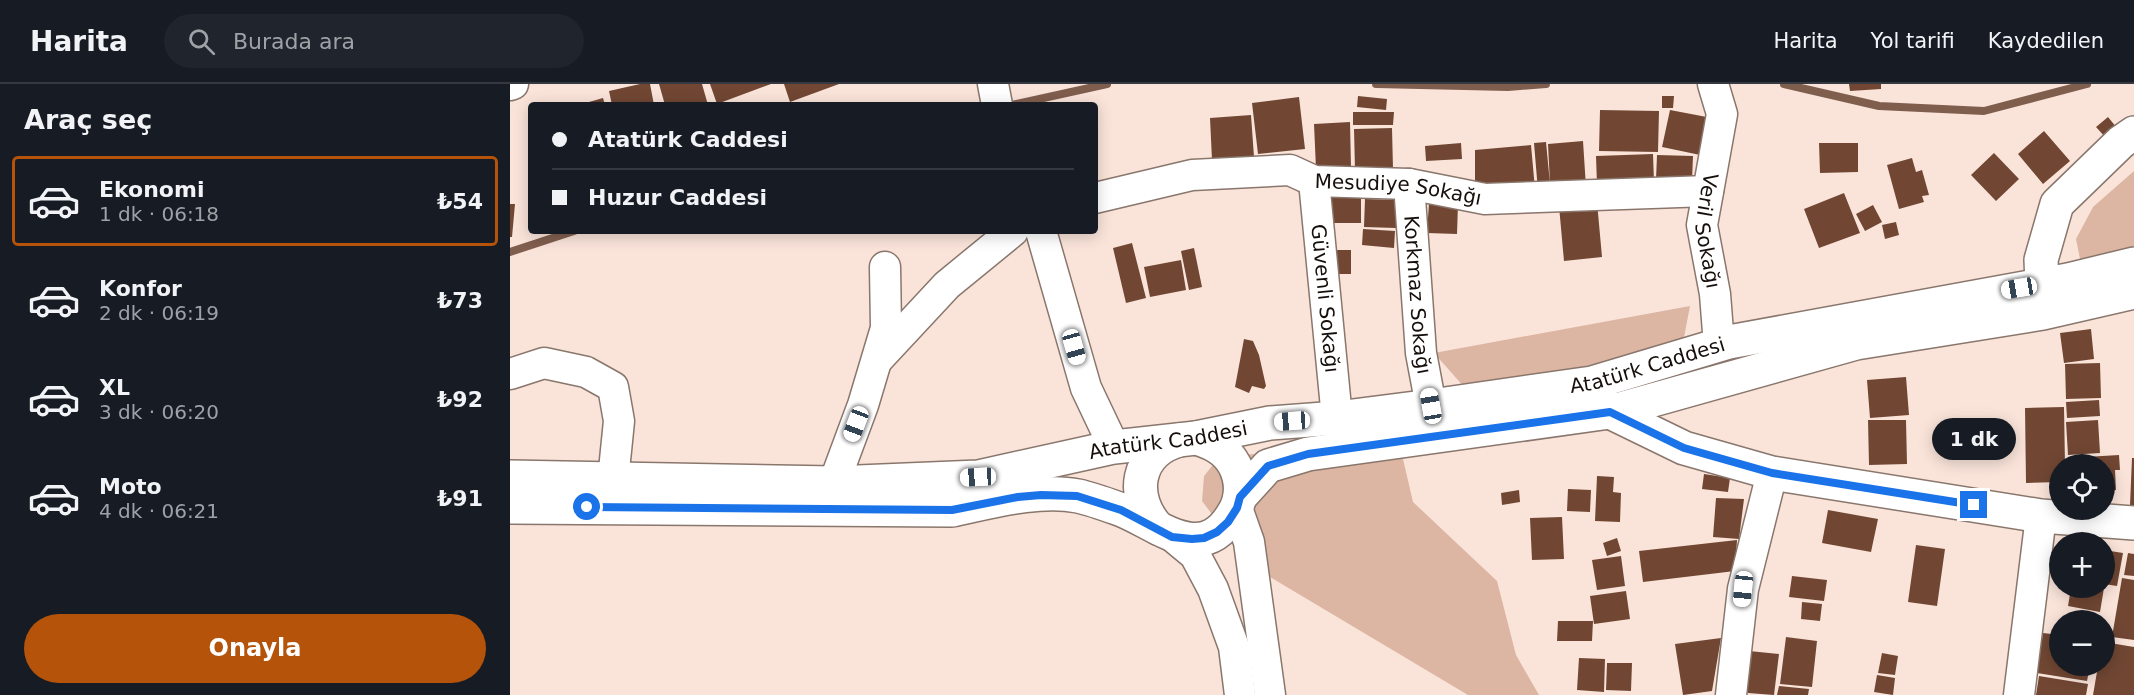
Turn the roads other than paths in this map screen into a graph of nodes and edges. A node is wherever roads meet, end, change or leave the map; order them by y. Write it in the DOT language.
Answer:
graph roads {
  1 [pos="993,84"];
  2 [pos="1713,84"];
  3 [pos="996,102"];
  4 [pos="2134,133"];
  5 [pos="1314,181"];
  6 [pos="1409,183"];
  7 [pos="1708,191"];
  8 [pos="1098,197"];
  9 [pos="1009,234"];
  10 [pos="1042,234"];
  11 [pos="2134,264"];
  12 [pos="885,267"];
  13 [pos="2134,292"];
  14 [pos="2042,299"];
  15 [pos="1719,345"];
  16 [pos="877,360"];
  17 [pos="510,374"];
  18 [pos="1592,382"];
  19 [pos="1431,406"];
  20 [pos="1610,412"];
  21 [pos="1337,418"];
  22 [pos="1189,438"];
  23 [pos="1114,447"];
  24 [pos="1772,473"];
  25 [pos="510,477"];
  26 [pos="613,480"];
  27 [pos="834,483"];
  28 [pos="1238,503"];
  29 [pos="510,507"];
  30 [pos="2042,516"];
  31 [pos="2134,523"];
  32 [pos="1165,532"];
  33 [pos="1234,647"];
  34 [pos="1219,695"];
  35 [pos="1240,695"];
  36 [pos="1270,695"];
  37 [pos="1731,695"];
  38 [pos="2019,695"];
  1 -- 3 [label="street"];
  2 -- 7 [label="street, Veril Sokağı"];
  4 -- 14 [label="main road"];
  5 -- 6 [label="street, Mesudiye Sokağı"];
  5 -- 8 [label="street, Mesudiye Sokağı"];
  5 -- 21 [label="street, Güvenli Sokağı"];
  6 -- 7 [label="street, Mesudiye Sokağı"];
  6 -- 19 [label="street, Korkmaz Sokağı"];
  7 -- 15 [label="street, Veril Sokağı"];
  9 -- 16 [label="street"];
  10 -- 23 [label="street"];
  11 -- 14 [label="main road, Atatürk Caddesi"];
  12 -- 16 [label="street"];
  13 -- 14 [label="main road, Atatürk Caddesi"];
  14 -- 15 [label="main road, Atatürk Caddesi"];
  14 -- 20 [label="main road, Atatürk Caddesi"];
  15 -- 18 [label="main road, Atatürk Caddesi"];
  16 -- 27 [label="street"];
  17 -- 26 [label="street"];
  18 -- 19 [label="main road, Atatürk Caddesi"];
  18 -- 20 [label="main road"];
  19 -- 21 [label="main road, Atatürk Caddesi"];
  20 -- 24 [label="main road"];
  20 -- 28 [label="main road, Atatürk Caddesi"];
  21 -- 22 [label="main road, Atatürk Caddesi"];
  22 -- 23 [label="main road, Atatürk Caddesi"];
  22 -- 28 [label="main road"];
  22 -- 32 [label="main road"];
  23 -- 27 [label="main road, Atatürk Caddesi"];
  24 -- 30 [label="main road"];
  24 -- 37 [label="street"];
  25 -- 26 [label="main road, Atatürk Caddesi"];
  26 -- 27 [label="main road, Atatürk Caddesi"];
  28 -- 32 [label="main road"];
  28 -- 36 [label="street"];
  29 -- 32 [label="main road"];
  30 -- 31 [label="main road"];
  30 -- 38 [label="street"];
  32 -- 33 [label="street"];
  33 -- 34 [label="street"];
  33 -- 35 [label="street"];
}
